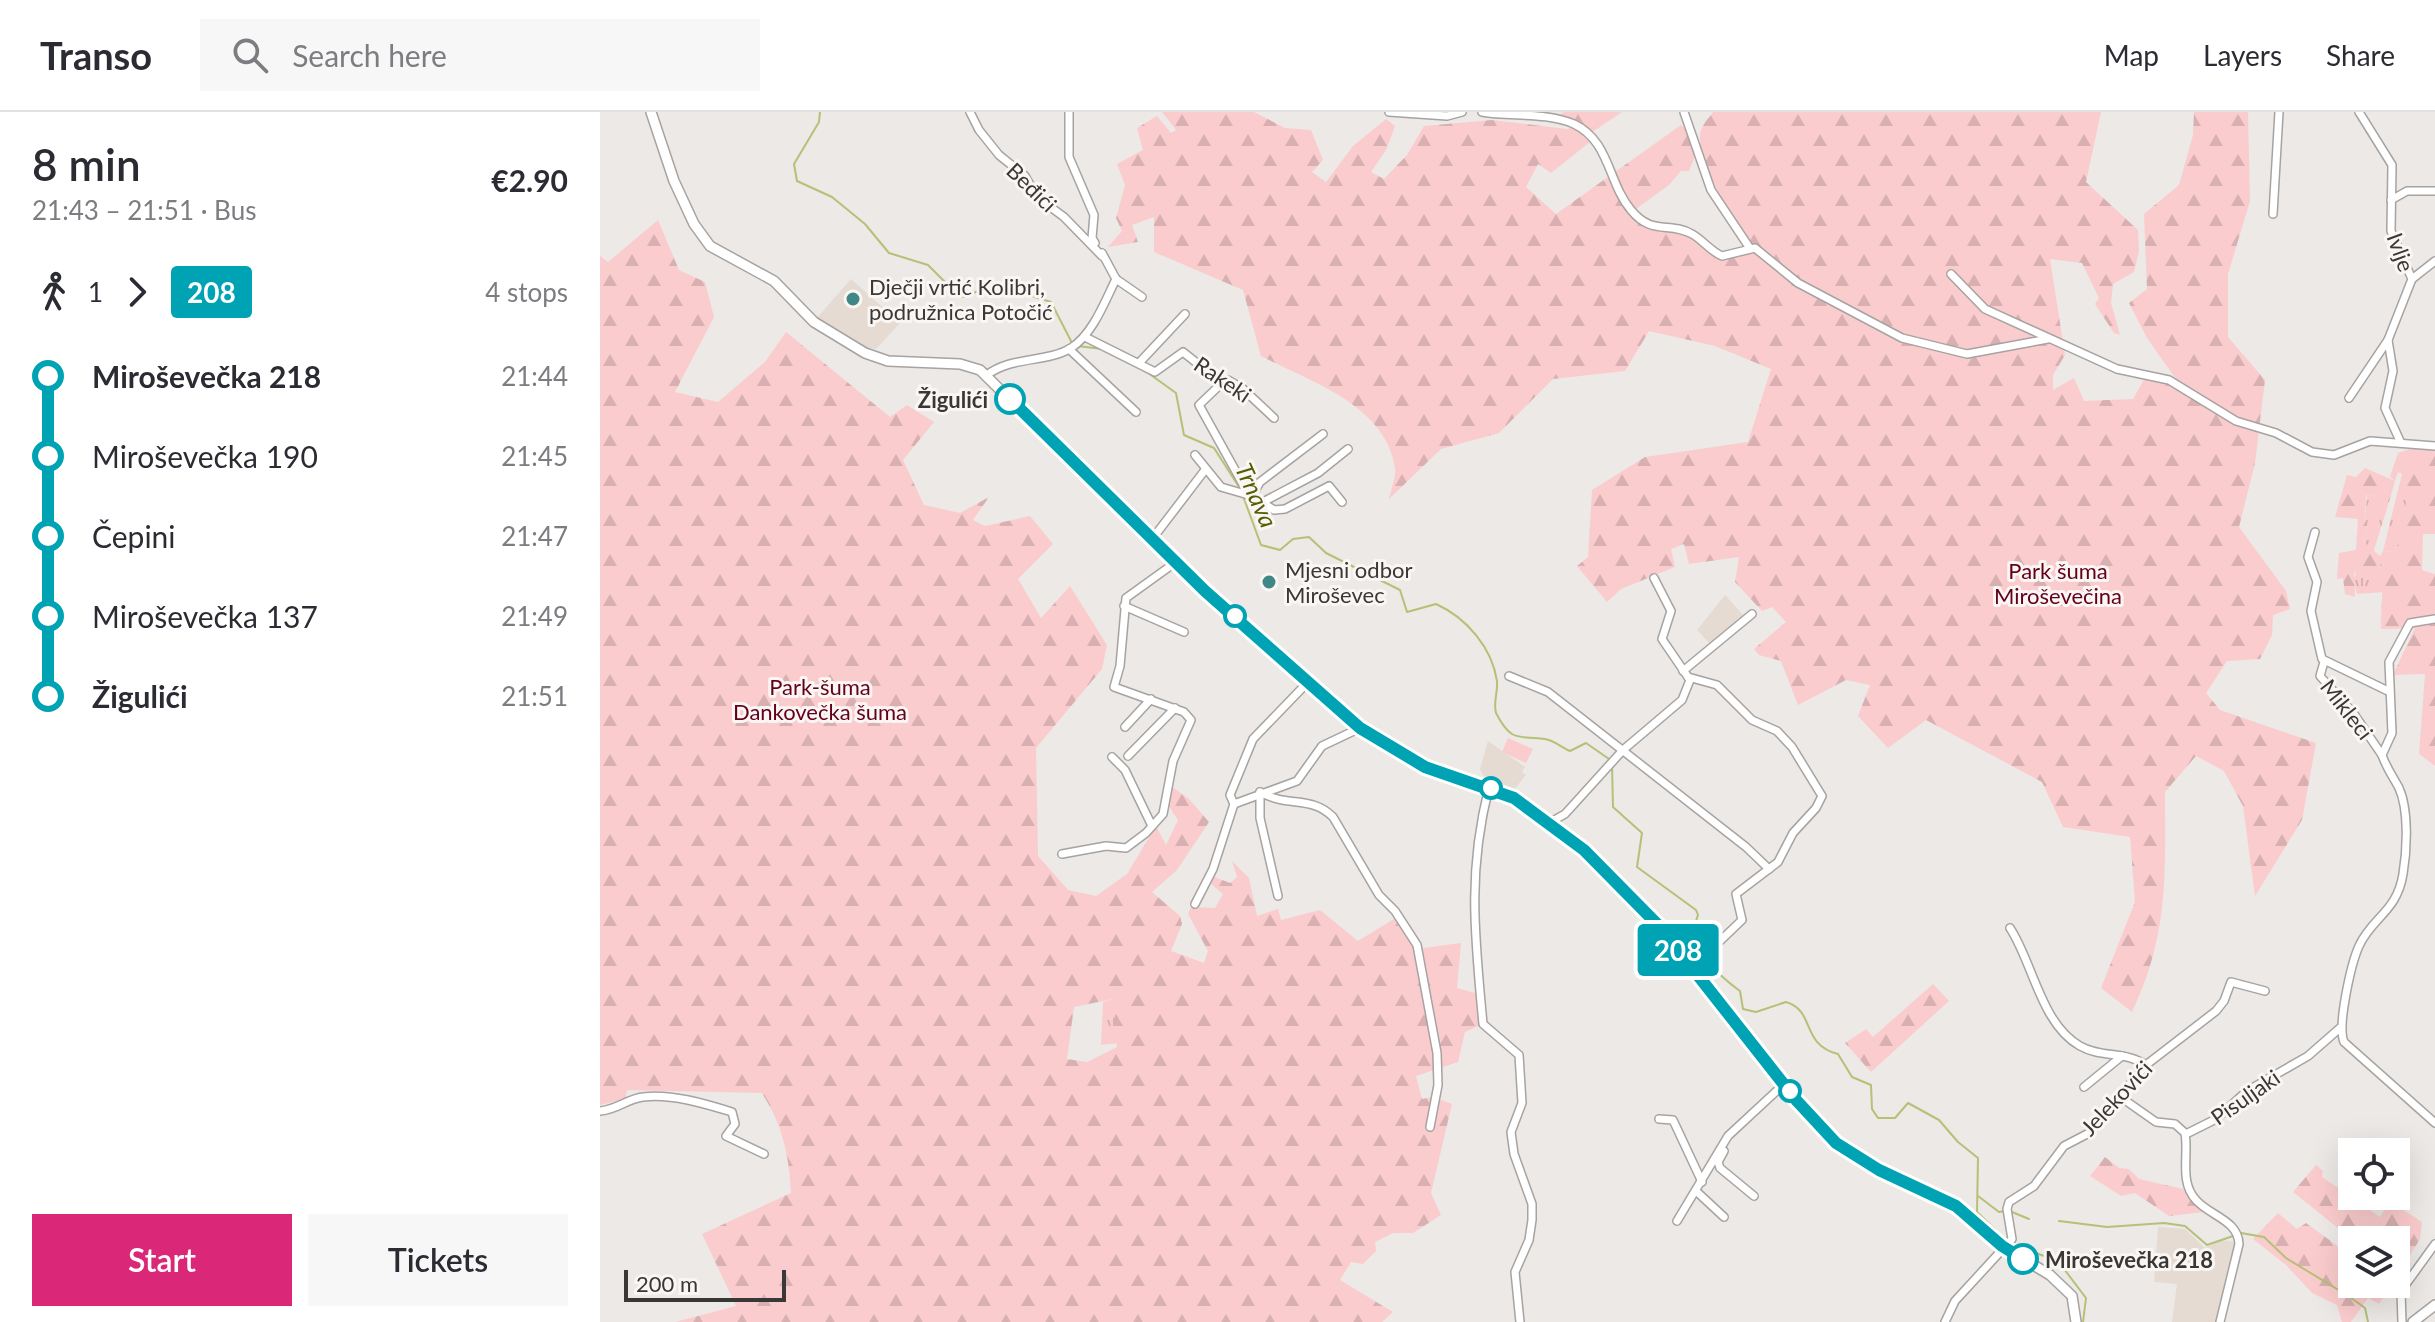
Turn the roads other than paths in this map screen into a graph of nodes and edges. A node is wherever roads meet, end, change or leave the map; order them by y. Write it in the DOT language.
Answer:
graph roads {
  1 [pos="651,112"];
  2 [pos="970,112"];
  3 [pos="1069,112"];
  4 [pos="1389,112"];
  5 [pos="1462,112"];
  6 [pos="1482,112"];
  7 [pos="1684,112"];
  8 [pos="2279,112"];
  9 [pos="2359,112"];
  10 [pos="2435,191"];
  11 [pos="2391,200"];
  12 [pos="2273,214"];
  13 [pos="1749,247"];
  14 [pos="1102,256"];
  15 [pos="2435,261"];
  16 [pos="1951,274"];
  17 [pos="1116,279"];
  18 [pos="2412,279"];
  19 [pos="1142,297"];
  20 [pos="1185,314"];
  21 [pos="1085,337"];
  22 [pos="2048,339"];
  23 [pos="2388,340"];
  24 [pos="1072,347"];
  25 [pos="1139,363"];
  26 [pos="987,375"];
  27 [pos="1222,383"];
  28 [pos="2349,398"];
  29 [pos="1136,412"];
  30 [pos="1274,418"];
  31 [pos="1323,434"];
  32 [pos="2400,441"];
  33 [pos="2435,446"];
  34 [pos="1348,449"];
  35 [pos="1195,455"];
  36 [pos="1205,470"];
  37 [pos="1318,473"];
  38 [pos="1329,486"];
  39 [pos="1246,495"];
  40 [pos="1263,502"];
  41 [pos="1342,502"];
  42 [pos="2315,532"];
  43 [pos="1153,538"];
  44 [pos="1176,562"];
  45 [pos="1654,578"];
  46 [pos="1124,606"];
  47 [pos="1752,614"];
  48 [pos="2435,619"];
  49 [pos="1184,632"];
  50 [pos="2324,662"];
  51 [pos="1685,674"];
  52 [pos="1509,676"];
  53 [pos="1309,681"];
  54 [pos="2388,691"];
  55 [pos="1151,699"];
  56 [pos="1175,708"];
  57 [pos="1125,727"];
  58 [pos="1360,728"];
  59 [pos="1623,750"];
  60 [pos="2382,755"];
  61 [pos="1128,756"];
  62 [pos="1112,757"];
  63 [pos="1489,787"];
  64 [pos="1260,792"];
  65 [pos="1234,804"];
  66 [pos="1549,823"];
  67 [pos="1152,826"];
  68 [pos="1062,854"];
  69 [pos="1769,869"];
  70 [pos="1278,896"];
  71 [pos="1195,904"];
  72 [pos="2010,928"];
  73 [pos="1694,958"];
  74 [pos="2265,991"];
  75 [pos="2340,1028"];
  76 [pos="2122,1056"];
  77 [pos="2146,1065"];
  78 [pos="1784,1084"];
  79 [pos="2084,1087"];
  80 [pos="2119,1096"];
  81 [pos="600,1111"];
  82 [pos="1659,1119"];
  83 [pos="2435,1123"];
  84 [pos="1430,1127"];
  85 [pos="1737,1129"];
  86 [pos="2186,1134"];
  87 [pos="764,1154"];
  88 [pos="1702,1182"];
  89 [pos="1696,1191"];
  90 [pos="1754,1196"];
  91 [pos="1724,1217"];
  92 [pos="1677,1221"];
  93 [pos="2006,1243"];
  94 [pos="2435,1244"];
  95 [pos="2435,1305"];
  96 [pos="1520,1322"];
  97 [pos="1945,1322"];
  98 [pos="2076,1322"];
  99 [pos="2220,1322"];
  100 [pos="2402,1322"];
  101 [pos="2413,1322"];
  1 -- 26 [label="main road"];
  2 -- 14 [label="street, Beđići"];
  3 -- 14 [label="street"];
  4 -- 5 [label="street"];
  6 -- 13 [label="street"];
  7 -- 13 [label="street"];
  8 -- 12 [label="street"];
  9 -- 11 [label="street, Ivlje"];
  10 -- 11 [label="street"];
  11 -- 18 [label="street, Ivlje"];
  13 -- 22 [label="street"];
  14 -- 17 [label="street"];
  15 -- 18 [label="street"];
  16 -- 22 [label="street"];
  17 -- 19 [label="street"];
  17 -- 21 [label="street"];
  18 -- 23 [label="street, Ivlje"];
  20 -- 25 [label="street"];
  21 -- 24 [label="street"];
  21 -- 25 [label="street"];
  22 -- 32 [label="street"];
  23 -- 28 [label="street"];
  23 -- 32 [label="street, Ivlje"];
  24 -- 26 [label="street"];
  24 -- 29 [label="street"];
  25 -- 27 [label="street, Rakeki"];
  26 -- 43 [label="main road"];
  27 -- 30 [label="street, Rakeki"];
  27 -- 39 [label="street"];
  31 -- 39 [label="street"];
  32 -- 33 [label="street"];
  34 -- 37 [label="street"];
  35 -- 36 [label="street"];
  36 -- 39 [label="street"];
  36 -- 43 [label="street"];
  37 -- 38 [label="street"];
  37 -- 40 [label="street"];
  38 -- 40 [label="street"];
  38 -- 41 [label="street"];
  39 -- 40 [label="street"];
  42 -- 50 [label="street, Mikleci"];
  43 -- 44 [label="main road"];
  44 -- 46 [label="street"];
  44 -- 53 [label="main road"];
  45 -- 51 [label="street"];
  46 -- 49 [label="street"];
  46 -- 55 [label="street"];
  47 -- 51 [label="street"];
  48 -- 54 [label="street"];
  50 -- 54 [label="street, Mikleci"];
  50 -- 60 [label="street, Mikleci"];
  51 -- 59 [label="street"];
  51 -- 69 [label="street"];
  52 -- 59 [label="street"];
  53 -- 58 [label="main road"];
  53 -- 65 [label="street"];
  54 -- 60 [label="street"];
  55 -- 56 [label="street"];
  55 -- 57 [label="street"];
  56 -- 61 [label="street"];
  56 -- 67 [label="street"];
  58 -- 63 [label="main road"];
  58 -- 64 [label="street"];
  59 -- 66 [label="street"];
  59 -- 69 [label="street"];
  60 -- 75 [label="street"];
  62 -- 67 [label="street"];
  63 -- 66 [label="main road"];
  63 -- 96 [label="street"];
  64 -- 65 [label="street"];
  64 -- 70 [label="street"];
  64 -- 84 [label="street"];
  65 -- 71 [label="street"];
  66 -- 73 [label="main road"];
  67 -- 68 [label="street"];
  69 -- 73 [label="street"];
  72 -- 76 [label="street"];
  73 -- 78 [label="main road"];
  74 -- 77 [label="street, Jelekovići"];
  75 -- 83 [label="street"];
  75 -- 86 [label="street, Pisuljaki"];
  76 -- 77 [label="street"];
  76 -- 79 [label="street"];
  77 -- 80 [label="street, Jelekovići"];
  78 -- 85 [label="street"];
  78 -- 93 [label="main road"];
  80 -- 86 [label="street"];
  80 -- 93 [label="street, Jelekovići"];
  81 -- 87 [label="street"];
  82 -- 88 [label="street"];
  85 -- 88 [label="street"];
  85 -- 90 [label="street"];
  86 -- 99 [label="street"];
  88 -- 89 [label="street"];
  89 -- 91 [label="street"];
  89 -- 92 [label="street"];
  93 -- 97 [label="street"];
  93 -- 98 [label="main road"];
  94 -- 100 [label="street"];
  95 -- 101 [label="main road"];
}
